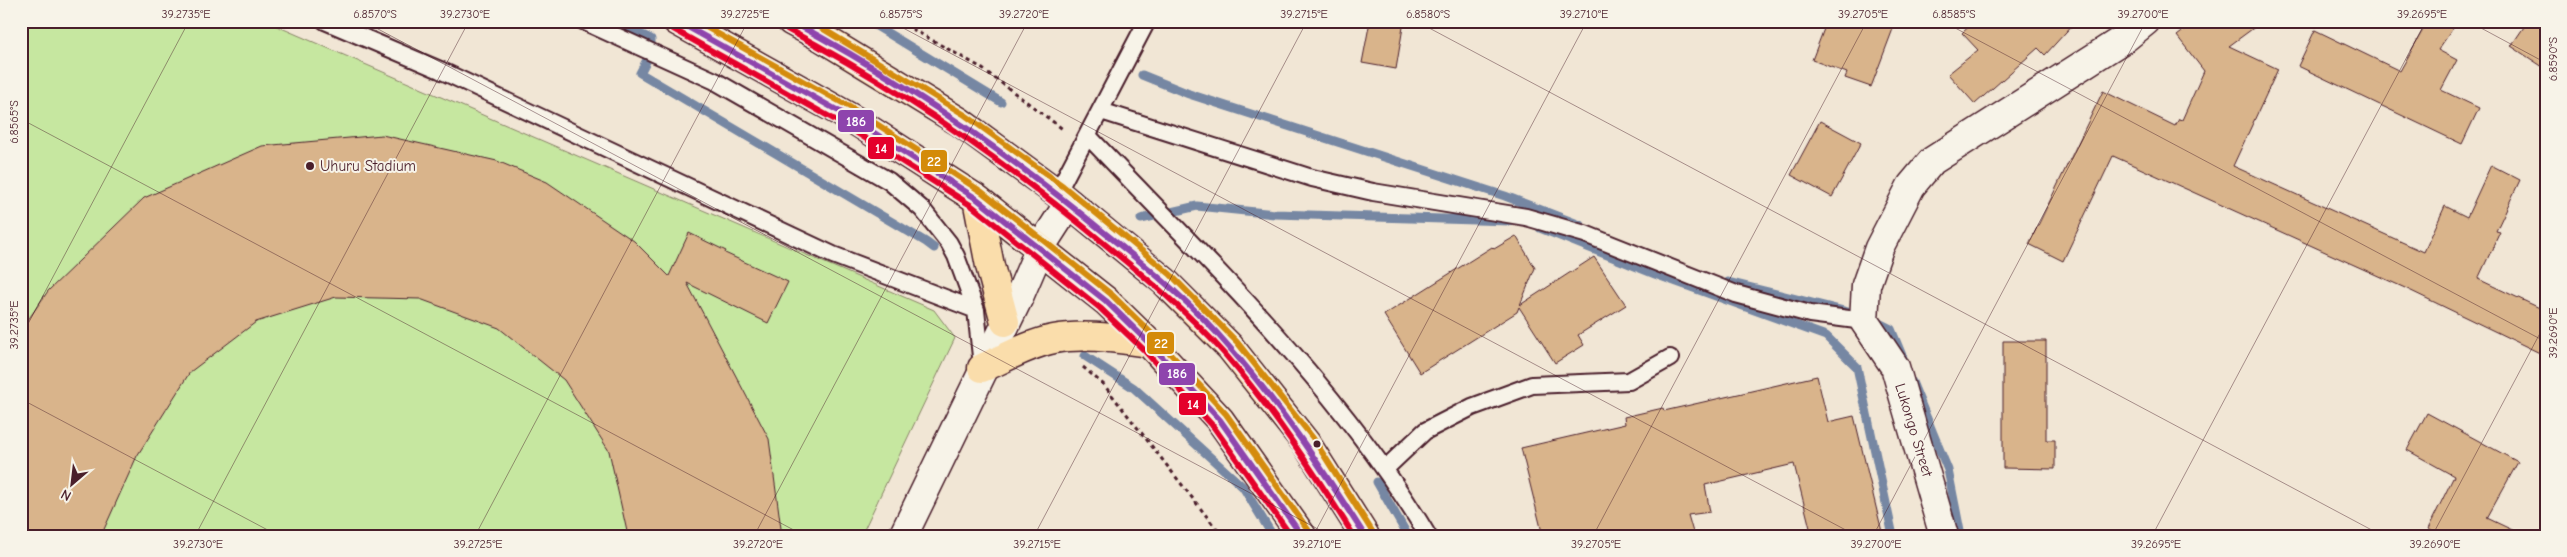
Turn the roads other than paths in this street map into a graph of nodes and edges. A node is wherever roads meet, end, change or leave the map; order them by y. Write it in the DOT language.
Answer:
graph roads {
  1 [pos="325,21"];
  2 [pos="583,21"];
  3 [pos="677,21"];
  4 [pos="791,21"];
  5 [pos="1147,21"];
  6 [pos="2146,21"];
  7 [pos="1101,111"];
  8 [pos="1088,136"];
  9 [pos="1063,198"];
  10 [pos="977,199"];
  11 [pos="1040,248"];
  12 [pos="976,310"];
  13 [pos="1005,322"];
  14 [pos="1867,326"];
  15 [pos="1149,343"];
  16 [pos="1670,358"];
  17 [pos="982,368"];
  18 [pos="1386,468"];
  19 [pos="903,536"];
  20 [pos="1302,536"];
  21 [pos="1365,536"];
  22 [pos="1428,536"];
  23 [pos="1944,536"];
  1 -- 12 [label="lane"];
  2 -- 12 [label="lane"];
  3 -- 10 [label="main road"];
  4 -- 9 [label="main road"];
  5 -- 7 [label="lane"];
  6 -- 14 [label="street"];
  7 -- 8 [label="lane"];
  7 -- 14 [label="lane"];
  8 -- 9 [label="lane"];
  8 -- 18 [label="lane"];
  9 -- 11 [label="street"];
  9 -- 21 [label="main road"];
  10 -- 11 [label="main road"];
  10 -- 13 [label="main road"];
  11 -- 13 [label="street"];
  11 -- 15 [label="main road"];
  12 -- 17 [label="lane"];
  13 -- 17 [label="street"];
  14 -- 23 [label="street, Lukongo Street"];
  15 -- 17 [label="main road"];
  15 -- 20 [label="main road"];
  16 -- 18 [label="lane"];
  17 -- 19 [label="street"];
  18 -- 22 [label="lane"];
}
